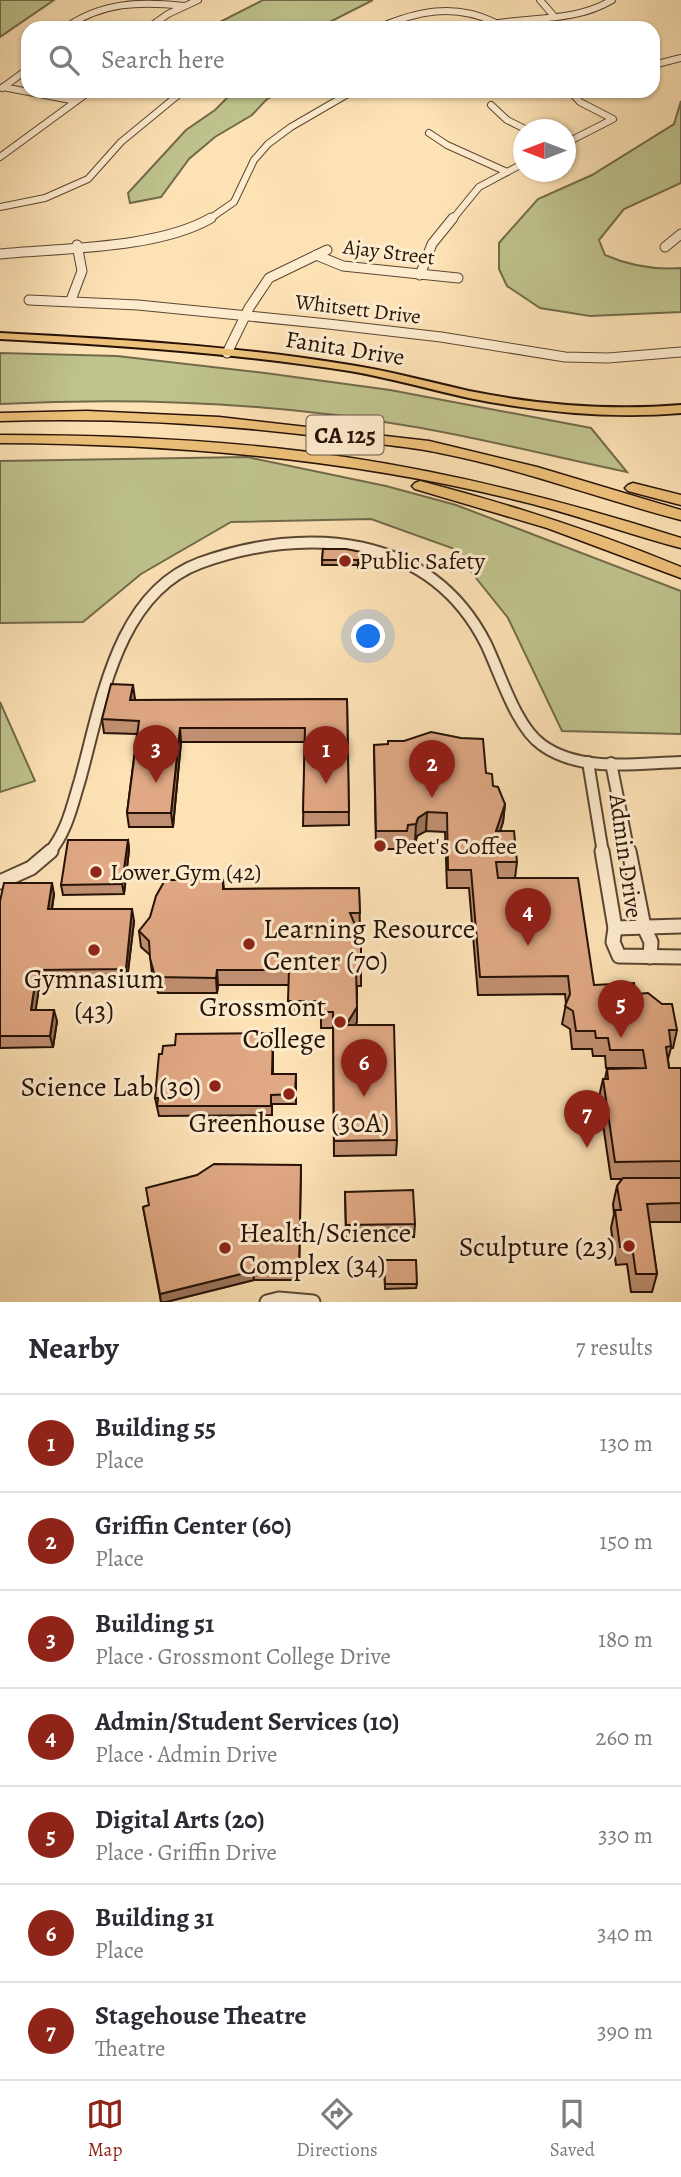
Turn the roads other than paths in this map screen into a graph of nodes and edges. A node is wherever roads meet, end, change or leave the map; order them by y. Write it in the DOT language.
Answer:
graph roads {
  1 [pos="198,0"];
  2 [pos="540,0"];
  3 [pos="612,0"];
  4 [pos="184,6"];
  5 [pos="553,15"];
  6 [pos="73,21"];
  7 [pos="159,21"];
  8 [pos="392,21"];
  9 [pos="492,21"];
  10 [pos="502,21"];
  11 [pos="681,58"];
  12 [pos="660,63"];
  13 [pos="21,74"];
  14 [pos="1,88"];
  15 [pos="21,91"];
  16 [pos="59,98"];
  17 [pos="80,98"];
  18 [pos="174,98"];
  19 [pos="342,98"];
  20 [pos="576,98"];
  21 [pos="76,101"];
  22 [pos="491,105"];
  23 [pos="513,123"];
  24 [pos="429,133"];
  25 [pos="576,138"];
  26 [pos="0,158"];
  27 [pos="513,169"];
  28 [pos="507,172"];
  29 [pos="0,207"];
  30 [pos="681,234"];
  31 [pos="77,245"];
  32 [pos="665,247"];
  33 [pos="327,250"];
  34 [pos="0,254"];
  35 [pos="316,255"];
  36 [pos="420,275"];
  37 [pos="458,278"];
  38 [pos="29,300"];
  39 [pos="71,300"];
  40 [pos="246,314"];
  41 [pos="0,336"];
  42 [pos="681,352"];
  43 [pos="227,353"];
  44 [pos="681,409"];
  45 [pos="0,417"];
  46 [pos="0,439"];
  47 [pos="474,456"];
  48 [pos="326,458"];
  49 [pos="681,500"];
  50 [pos="681,515"];
  51 [pos="681,542"];
  52 [pos="681,573"];
  53 [pos="588,762"];
  54 [pos="611,762"];
  55 [pos="681,762"];
  56 [pos="0,882"];
  57 [pos="681,926"];
  58 [pos="644,927"];
  59 [pos="615,928"];
  60 [pos="650,957"];
  61 [pos="681,957"];
  62 [pos="267,1302"];
  63 [pos="313,1302"];
  1 -- 4 [label="street"];
  2 -- 5 [label="street"];
  3 -- 5 [label="street"];
  4 -- 6 [label="street"];
  4 -- 7 [label="street"];
  5 -- 10 [label="street"];
  8 -- 9 [label="street"];
  11 -- 12 [label="street"];
  13 -- 14 [label="street"];
  14 -- 15 [label="street"];
  16 -- 21 [label="street"];
  17 -- 21 [label="street"];
  18 -- 29 [label="street"];
  19 -- 31 [label="street"];
  20 -- 25 [label="street"];
  21 -- 26 [label="street"];
  22 -- 23 [label="street"];
  24 -- 28 [label="street"];
  27 -- 28 [label="street"];
  28 -- 36 [label="street"];
  30 -- 32 [label="street"];
  31 -- 34 [label="street"];
  31 -- 39 [label="street"];
  33 -- 35 [label="street"];
  35 -- 36 [label="street, Ajay Street"];
  35 -- 40 [label="street"];
  36 -- 37 [label="street, Ajay Street"];
  38 -- 39 [label="street, Whitsett Drive"];
  39 -- 40 [label="street, Whitsett Drive"];
  40 -- 42 [label="street, Whitsett Drive"];
  40 -- 43 [label="street"];
  41 -- 43 [label="main road, Fanita Drive"];
  43 -- 44 [label="main road, Fanita Drive"];
  45 -- 47 [label="highway, CA 125"];
  46 -- 48 [label="highway, CA 125"];
  47 -- 49 [label="highway"];
  47 -- 50 [label="highway, CA 125"];
  48 -- 51 [label="highway, CA 125"];
  48 -- 52 [label="highway"];
  53 -- 54 [label="street"];
  53 -- 56 [label="street"];
  53 -- 59 [label="street, Admin Drive"];
  54 -- 55 [label="street"];
  54 -- 58 [label="street, Admin Drive"];
  57 -- 58 [label="street"];
  58 -- 59 [label="street"];
  58 -- 60 [label="street, Admin Drive"];
  59 -- 60 [label="street, Admin Drive"];
  60 -- 61 [label="street"];
  62 -- 63 [label="street"];
}
